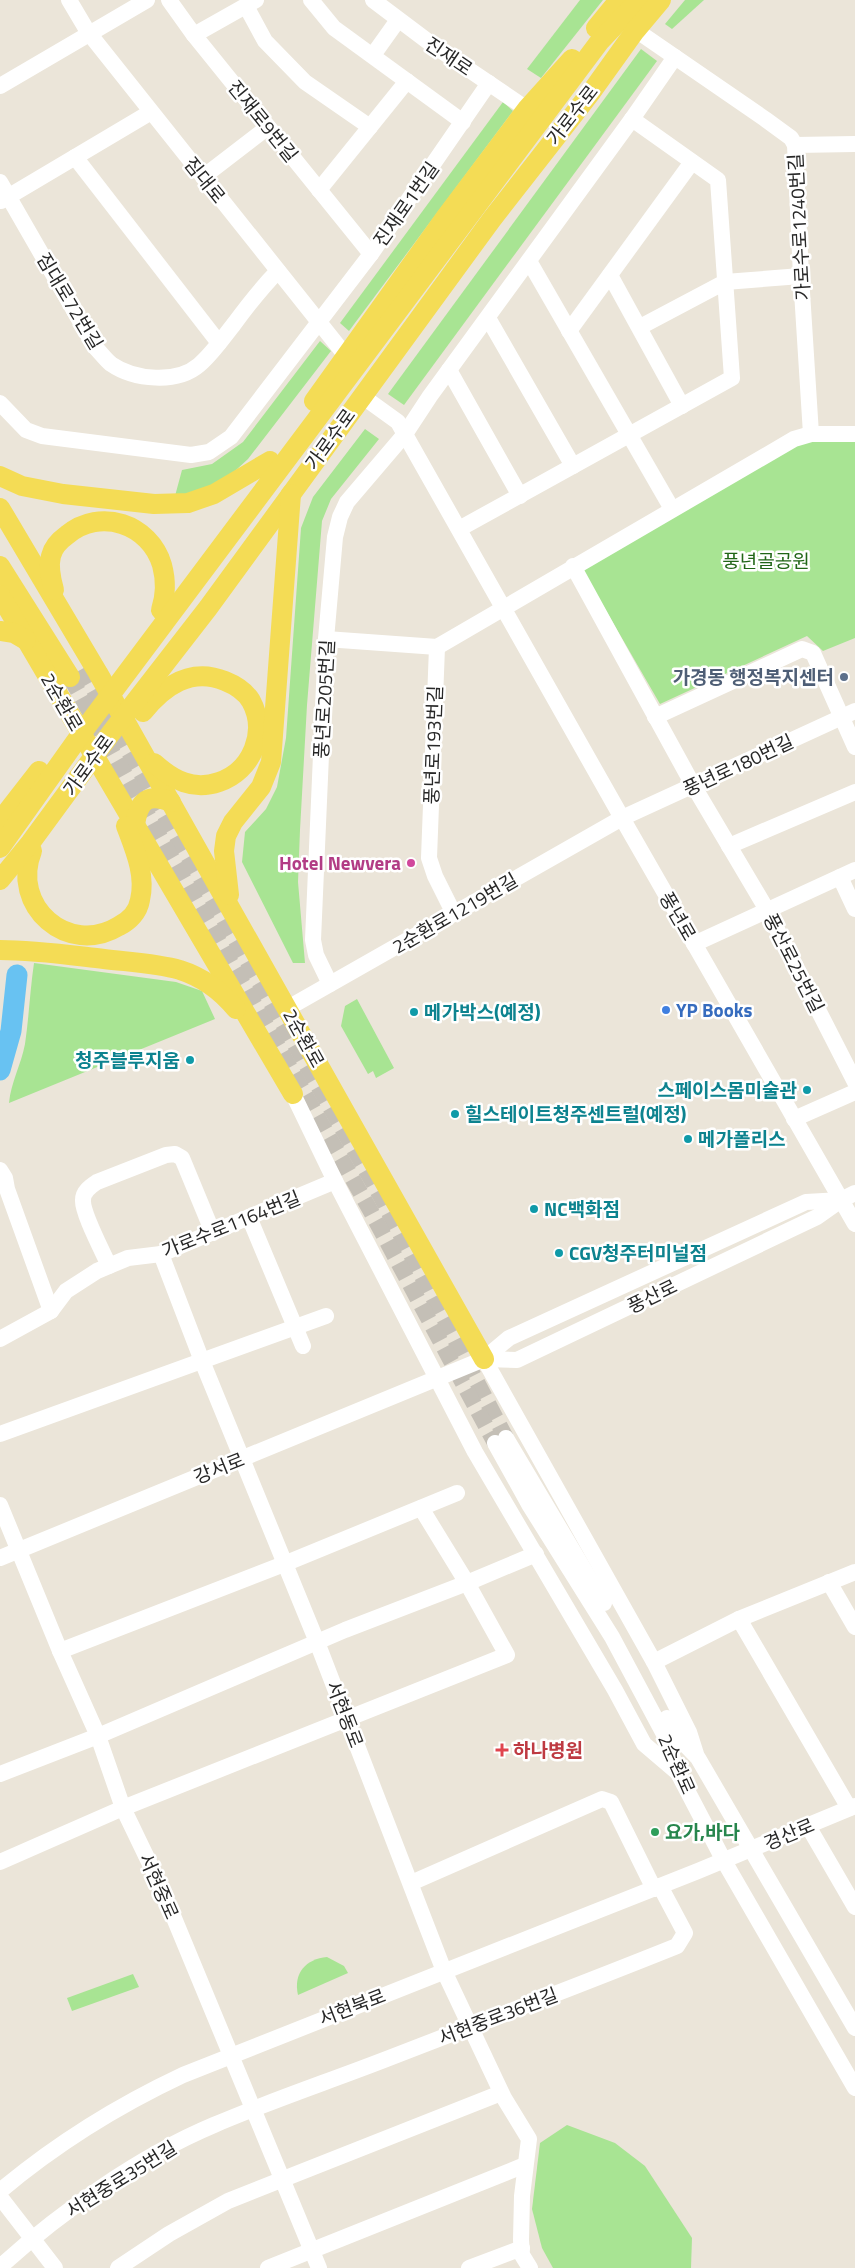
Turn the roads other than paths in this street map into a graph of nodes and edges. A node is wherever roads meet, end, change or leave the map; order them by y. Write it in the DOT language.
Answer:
graph roads {
  1 [pos="69,0"];
  2 [pos="147,0"];
  3 [pos="169,0"];
  4 [pos="311,0"];
  5 [pos="374,0"];
  6 [pos="632,0"];
  7 [pos="639,0"];
  8 [pos="661,0"];
  9 [pos="251,3"];
  10 [pos="125,5"];
  11 [pos="625,17"];
  12 [pos="398,20"];
  13 [pos="88,32"];
  14 [pos="194,35"];
  15 [pos="600,41"];
  16 [pos="373,55"];
  17 [pos="674,57"];
  18 [pos="571,61"];
  19 [pos="407,81"];
  20 [pos="489,83"];
  21 [pos="0,86"];
  22 [pos="527,109"];
  23 [pos="151,112"];
  24 [pos="632,119"];
  25 [pos="463,122"];
  26 [pos="268,127"];
  27 [pos="370,127"];
  28 [pos="855,144"];
  29 [pos="795,145"];
  30 [pos="75,157"];
  31 [pos="692,162"];
  32 [pos="203,177"];
  33 [pos="0,182"];
  34 [pos="319,190"];
  35 [pos="5,199"];
  36 [pos="371,254"];
  37 [pos="529,261"];
  38 [pos="278,271"];
  39 [pos="610,275"];
  40 [pos="800,276"];
  41 [pos="725,282"];
  42 [pos="488,318"];
  43 [pos="320,322"];
  44 [pos="640,327"];
  45 [pos="569,332"];
  46 [pos="219,343"];
  47 [pos="346,356"];
  48 [pos="449,370"];
  49 [pos="362,396"];
  50 [pos="0,403"];
  51 [pos="682,406"];
  52 [pos="405,434"];
  53 [pos="812,434"];
  54 [pos="855,434"];
  55 [pos="628,436"];
  56 [pos="270,461"];
  57 [pos="573,466"];
  58 [pos="0,476"];
  59 [pos="291,492"];
  60 [pos="520,496"];
  61 [pos="0,508"];
  62 [pos="672,509"];
  63 [pos="459,529"];
  64 [pos="0,534"];
  65 [pos="0,566"];
  66 [pos="572,566"];
  67 [pos="0,595"];
  68 [pos="502,607"];
  69 [pos="161,610"];
  70 [pos="67,621"];
  71 [pos="0,631"];
  72 [pos="26,640"];
  73 [pos="326,640"];
  74 [pos="437,647"];
  75 [pos="144,650"];
  76 [pos="163,666"];
  77 [pos="107,689"];
  78 [pos="150,703"];
  79 [pos="848,714"];
  80 [pos="655,716"];
  81 [pos="126,723"];
  82 [pos="78,729"];
  83 [pos="855,747"];
  84 [pos="144,756"];
  85 [pos="101,766"];
  86 [pos="30,784"];
  87 [pos="693,785"];
  88 [pos="855,792"];
  89 [pos="0,795"];
  90 [pos="171,802"];
  91 [pos="622,818"];
  92 [pos="0,821"];
  93 [pos="135,824"];
  94 [pos="729,846"];
  95 [pos="0,848"];
  96 [pos="32,852"];
  97 [pos="848,873"];
  98 [pos="0,880"];
  99 [pos="0,892"];
  100 [pos="231,907"];
  101 [pos="855,909"];
  102 [pos="767,910"];
  103 [pos="454,914"];
  104 [pos="694,944"];
  105 [pos="0,950"];
  106 [pos="330,984"];
  107 [pos="288,1008"];
  108 [pos="855,1082"];
  109 [pos="855,1092"];
  110 [pos="293,1094"];
  111 [pos="794,1119"];
  112 [pos="0,1170"];
  113 [pos="335,1181"];
  114 [pos="3,1187"];
  115 [pos="848,1196"];
  116 [pos="249,1217"];
  117 [pos="855,1224"];
  118 [pos="213,1233"];
  119 [pos="161,1254"];
  120 [pos="109,1266"];
  121 [pos="50,1311"];
  122 [pos="326,1316"];
  123 [pos="295,1327"];
  124 [pos="0,1339"];
  125 [pos="303,1346"];
  126 [pos="484,1359"];
  127 [pos="202,1361"];
  128 [pos="438,1378"];
  129 [pos="0,1434"];
  130 [pos="243,1458"];
  131 [pos="457,1493"];
  132 [pos="0,1505"];
  133 [pos="421,1508"];
  134 [pos="18,1551"];
  135 [pos="536,1554"];
  136 [pos="0,1558"];
  137 [pos="284,1564"];
  138 [pos="855,1572"];
  139 [pos="829,1582"];
  140 [pos="467,1583"];
  141 [pos="739,1619"];
  142 [pos="855,1627"];
  143 [pos="316,1642"];
  144 [pos="60,1651"];
  145 [pos="654,1662"];
  146 [pos="347,1719"];
  147 [pos="98,1736"];
  148 [pos="698,1758"];
  149 [pos="678,1773"];
  150 [pos="0,1774"];
  151 [pos="852,1807"];
  152 [pos="123,1808"];
  153 [pos="808,1826"];
  154 [pos="751,1850"];
  155 [pos="724,1861"];
  156 [pos="0,1862"];
  157 [pos="411,1883"];
  158 [pos="657,1888"];
  159 [pos="854,1902"];
  160 [pos="444,1971"];
  161 [pos="472,2026"];
  162 [pos="855,2028"];
  163 [pos="231,2055"];
  164 [pos="855,2088"];
  165 [pos="501,2093"];
  166 [pos="253,2109"];
  167 [pos="525,2165"];
  168 [pos="282,2179"];
  169 [pos="0,2191"];
  170 [pos="0,2197"];
  171 [pos="32,2239"];
  172 [pos="522,2248"];
  173 [pos="312,2250"];
  174 [pos="0,2267"];
  175 [pos="54,2268"];
  176 [pos="118,2268"];
  177 [pos="268,2268"];
  178 [pos="319,2268"];
  179 [pos="469,2268"];
  180 [pos="530,2268"];
  1 -- 13 [label="street, 짐대로"];
  2 -- 10 [label="street"];
  3 -- 14 [label="street, 진재로9번길"];
  4 -- 16 [label="street"];
  5 -- 12 [label="street, 진재로"];
  6 -- 11 [label="main road"];
  7 -- 11 [label="main road, 가로수로"];
  8 -- 11 [label="main road, 가로수로"];
  9 -- 14 [label="street"];
  9 -- 27 [label="street"];
  10 -- 13 [label="street"];
  11 -- 15 [label="main road, 가로수로"];
  11 -- 17 [label="street, 가로수로1240번길"];
  11 -- 18 [label="main road"];
  11 -- 49 [label="main road, 가로수로"];
  12 -- 16 [label="street"];
  12 -- 20 [label="street, 진재로"];
  13 -- 21 [label="street"];
  13 -- 23 [label="street, 짐대로"];
  14 -- 26 [label="street, 진재로9번길"];
  15 -- 18 [label="main road"];
  15 -- 75 [label="main road, 가로수로"];
  16 -- 19 [label="street"];
  17 -- 24 [label="street, 풍년로205번길"];
  17 -- 29 [label="street, 가로수로1240번길"];
  18 -- 22 [label="main road, 가로수로"];
  19 -- 25 [label="street"];
  19 -- 27 [label="street"];
  20 -- 22 [label="street, 진재로"];
  20 -- 25 [label="street, 진재로1번길"];
  22 -- 47 [label="main road, 가로수로"];
  23 -- 30 [label="street"];
  23 -- 32 [label="street, 짐대로"];
  24 -- 31 [label="street"];
  24 -- 37 [label="street, 풍년로205번길"];
  25 -- 36 [label="street, 진재로1번길"];
  26 -- 32 [label="street"];
  26 -- 34 [label="street, 진재로9번길"];
  27 -- 34 [label="street"];
  28 -- 29 [label="street"];
  29 -- 40 [label="street, 가로수로1240번길"];
  30 -- 35 [label="street"];
  30 -- 46 [label="street"];
  31 -- 39 [label="street"];
  31 -- 41 [label="street"];
  32 -- 38 [label="street, 짐대로"];
  33 -- 35 [label="street, 짐대로72번길"];
  34 -- 36 [label="street, 진재로9번길"];
  35 -- 46 [label="street, 짐대로72번길"];
  36 -- 43 [label="street, 진재로1번길"];
  37 -- 42 [label="street, 풍년로205번길"];
  37 -- 45 [label="street"];
  38 -- 43 [label="street, 짐대로"];
  38 -- 46 [label="street, 짐대로72번길"];
  39 -- 44 [label="street"];
  39 -- 45 [label="street"];
  40 -- 41 [label="street"];
  40 -- 53 [label="street, 가로수로1240번길"];
  41 -- 44 [label="street"];
  41 -- 51 [label="street"];
  42 -- 48 [label="street, 풍년로205번길"];
  42 -- 57 [label="street"];
  43 -- 47 [label="street, 짐대로"];
  43 -- 50 [label="street, 진재로1번길"];
  44 -- 51 [label="street"];
  45 -- 55 [label="street"];
  47 -- 56 [label="main road, 가로수로"];
  48 -- 52 [label="street, 풍년로205번길"];
  48 -- 60 [label="street"];
  49 -- 52 [label="street, 풍년로"];
  49 -- 59 [label="main road, 가로수로"];
  51 -- 55 [label="street"];
  52 -- 63 [label="street, 풍년로"];
  52 -- 73 [label="street, 풍년로205번길"];
  53 -- 54 [label="street"];
  53 -- 62 [label="street"];
  55 -- 57 [label="street"];
  55 -- 62 [label="street"];
  56 -- 58 [label="main road"];
  56 -- 69 [label="main road, 가로수로"];
  57 -- 60 [label="street"];
  59 -- 76 [label="main road, 가로수로"];
  59 -- 100 [label="main road"];
  60 -- 63 [label="street"];
  61 -- 70 [label="main road"];
  62 -- 66 [label="street"];
  63 -- 68 [label="street, 풍년로"];
  64 -- 65 [label="main road, 2순환로"];
  66 -- 68 [label="street"];
  66 -- 80 [label="street, 풍산로25번길"];
  67 -- 72 [label="main road, 2순환로"];
  68 -- 74 [label="street"];
  68 -- 91 [label="street, 풍년로"];
  69 -- 70 [label="main road"];
  69 -- 77 [label="main road, 가로수로"];
  70 -- 77 [label="main road"];
  71 -- 72 [label="main road"];
  72 -- 82 [label="main road, 2순환로"];
  73 -- 74 [label="street"];
  73 -- 106 [label="street, 풍년로205번길"];
  74 -- 103 [label="street, 풍년로193번길"];
  75 -- 76 [label="main road"];
  75 -- 77 [label="main road, 가로수로"];
  76 -- 78 [label="main road"];
  76 -- 81 [label="main road, 가로수로"];
  77 -- 81 [label="main road, 2순환로"];
  77 -- 82 [label="main road, 가로수로"];
  78 -- 81 [label="main road"];
  78 -- 84 [label="main road"];
  79 -- 80 [label="street"];
  79 -- 83 [label="street"];
  79 -- 87 [label="street, 풍년로180번길"];
  80 -- 87 [label="street, 풍산로25번길"];
  81 -- 84 [label="main road, 2순환로"];
  81 -- 85 [label="main road, 가로수로"];
  82 -- 85 [label="main road, 2순환로"];
  82 -- 86 [label="main road"];
  82 -- 95 [label="main road, 가로수로"];
  84 -- 90 [label="main road, 2순환로"];
  85 -- 93 [label="main road, 2순환로"];
  85 -- 96 [label="main road"];
  85 -- 96 [label="main road"];
  85 -- 98 [label="main road, 가로수로"];
  86 -- 89 [label="main road"];
  86 -- 92 [label="main road"];
  87 -- 91 [label="street, 풍년로180번길"];
  87 -- 94 [label="street, 풍산로25번길"];
  88 -- 94 [label="street"];
  90 -- 93 [label="main road"];
  90 -- 100 [label="main road, 2순환로"];
  91 -- 103 [label="street, 2순환로1219번길"];
  91 -- 104 [label="street, 풍년로"];
  93 -- 110 [label="main road, 2순환로"];
  94 -- 102 [label="street, 풍산로25번길"];
  96 -- 99 [label="main road"];
  97 -- 101 [label="street"];
  97 -- 102 [label="street"];
  100 -- 107 [label="main road, 2순환로"];
  102 -- 104 [label="street"];
  102 -- 108 [label="street, 풍산로25번길"];
  103 -- 106 [label="street, 2순환로1219번길"];
  104 -- 111 [label="street, 풍년로"];
  105 -- 110 [label="main road"];
  106 -- 107 [label="street, 2순환로1219번길"];
  107 -- 126 [label="main road, 2순환로"];
  109 -- 111 [label="street"];
  110 -- 113 [label="street"];
  111 -- 115 [label="street, 풍년로"];
  112 -- 114 [label="street"];
  113 -- 116 [label="street, 가로수로1164번길"];
  113 -- 128 [label="street"];
  114 -- 121 [label="street"];
  115 -- 117 [label="street, 풍년로"];
  115 -- 126 [label="street, 풍산로"];
  115 -- 126 [label="street, 풍산로"];
  116 -- 118 [label="street, 가로수로1164번길"];
  116 -- 123 [label="street"];
  118 -- 119 [label="street, 가로수로1164번길"];
  118 -- 120 [label="street"];
  119 -- 120 [label="street, 가로수로1164번길"];
  119 -- 127 [label="street, 서현동로"];
  120 -- 121 [label="street, 가로수로1164번길"];
  121 -- 124 [label="street, 가로수로1164번길"];
  122 -- 123 [label="street"];
  123 -- 125 [label="street"];
  123 -- 127 [label="street"];
  126 -- 128 [label="street, 풍산로"];
  126 -- 145 [label="street"];
  127 -- 129 [label="street"];
  127 -- 130 [label="street, 서현동로"];
  128 -- 130 [label="street, 강서로"];
  128 -- 135 [label="street"];
  130 -- 134 [label="street, 강서로"];
  130 -- 137 [label="street, 서현동로"];
  131 -- 133 [label="street"];
  132 -- 134 [label="street, 서현중로"];
  133 -- 137 [label="street"];
  133 -- 140 [label="street"];
  134 -- 136 [label="street, 강서로"];
  134 -- 144 [label="street, 서현중로"];
  135 -- 140 [label="street"];
  135 -- 149 [label="street"];
  137 -- 143 [label="street, 서현동로"];
  137 -- 144 [label="street"];
  138 -- 139 [label="street"];
  139 -- 141 [label="street"];
  139 -- 142 [label="street"];
  140 -- 143 [label="street"];
  140 -- 146 [label="street"];
  141 -- 145 [label="street"];
  141 -- 151 [label="street"];
  143 -- 146 [label="street, 서현동로"];
  143 -- 147 [label="street"];
  144 -- 147 [label="street, 서현중로"];
  145 -- 148 [label="street"];
  146 -- 152 [label="street"];
  146 -- 157 [label="street, 서현동로"];
  147 -- 150 [label="street"];
  147 -- 152 [label="street, 서현중로"];
  148 -- 149 [label="street, 2순환로"];
  148 -- 154 [label="street, 2순환로"];
  149 -- 155 [label="street, 2순환로"];
  151 -- 153 [label="street, 경산로"];
  152 -- 156 [label="street"];
  152 -- 163 [label="street, 서현중로"];
  153 -- 154 [label="street, 경산로"];
  153 -- 159 [label="street"];
  154 -- 155 [label="street, 경산로"];
  154 -- 162 [label="street, 2순환로"];
  155 -- 158 [label="street, 서현북로"];
  155 -- 164 [label="street, 2순환로"];
  157 -- 158 [label="street"];
  157 -- 160 [label="street, 서현동로"];
  158 -- 160 [label="street, 서현북로"];
  158 -- 161 [label="street, 서현중로36번길"];
  160 -- 161 [label="street, 서현동로"];
  160 -- 163 [label="street, 서현북로"];
  161 -- 165 [label="street, 서현동로"];
  161 -- 166 [label="street, 서현중로36번길"];
  163 -- 166 [label="street, 서현중로"];
  163 -- 169 [label="street, 서현북로"];
  165 -- 167 [label="street, 서현동로"];
  165 -- 168 [label="street"];
  166 -- 168 [label="street, 서현중로"];
  166 -- 171 [label="street, 서현중로35번길"];
  167 -- 172 [label="street, 서현동로"];
  167 -- 173 [label="street"];
  168 -- 173 [label="street, 서현중로"];
  168 -- 176 [label="street"];
  170 -- 171 [label="street"];
  171 -- 174 [label="street, 서현중로35번길"];
  171 -- 175 [label="street"];
  172 -- 179 [label="street"];
  172 -- 180 [label="street"];
  173 -- 177 [label="street"];
  173 -- 178 [label="street, 서현중로"];
}
